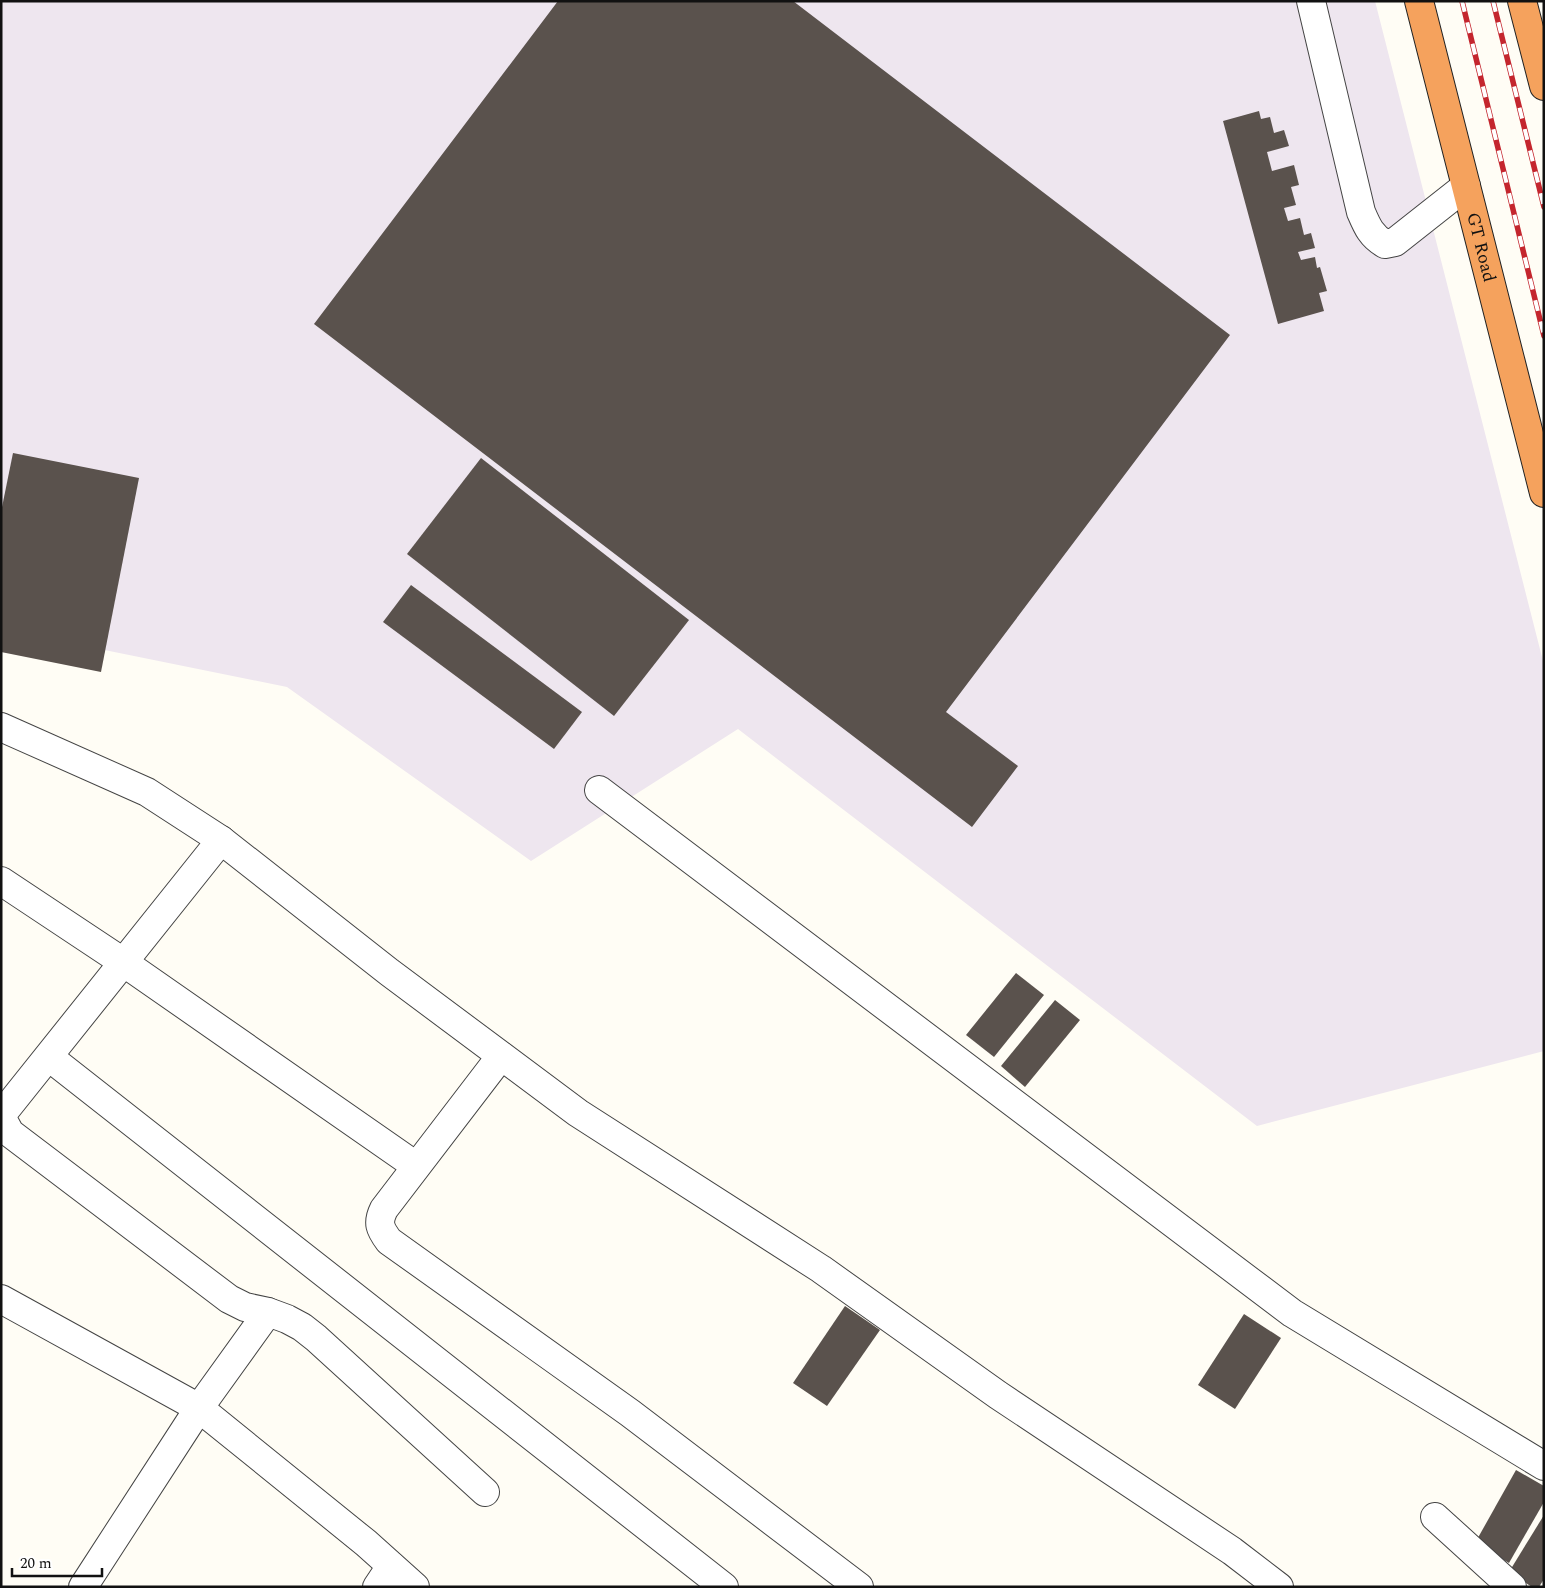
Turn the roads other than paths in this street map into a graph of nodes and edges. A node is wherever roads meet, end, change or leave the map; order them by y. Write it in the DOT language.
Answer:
graph roads {
  1 [pos="1311,1"];
  2 [pos="1419,1"];
  3 [pos="1522,1"];
  4 [pos="1544,86"];
  5 [pos="1466,186"];
  6 [pos="1544,493"];
  7 [pos="1,727"];
  8 [pos="599,790"];
  9 [pos="221,840"];
  10 [pos="1,881"];
  11 [pos="124,962"];
  12 [pos="502,1056"];
  13 [pos="49,1057"];
  14 [pos="416,1166"];
  15 [pos="1,1299"];
  16 [pos="268,1312"];
  17 [pos="199,1408"];
  18 [pos="1544,1466"];
  19 [pos="485,1492"];
  20 [pos="1435,1516"];
  21 [pos="384,1576"];
  22 [pos="83,1587"];
  23 [pos="415,1587"];
  24 [pos="724,1587"];
  25 [pos="859,1587"];
  26 [pos="1279,1587"];
  27 [pos="1512,1587"];
  1 -- 5 [label="street"];
  2 -- 5 [label="highway, GT Road"];
  3 -- 4 [label="highway"];
  5 -- 6 [label="highway, GT Road"];
  7 -- 9 [label="street"];
  8 -- 18 [label="street"];
  9 -- 11 [label="street"];
  9 -- 12 [label="street"];
  10 -- 11 [label="street"];
  11 -- 13 [label="street"];
  11 -- 14 [label="street"];
  12 -- 14 [label="street"];
  12 -- 26 [label="street"];
  13 -- 16 [label="street"];
  13 -- 24 [label="street"];
  14 -- 25 [label="street"];
  15 -- 17 [label="street"];
  16 -- 17 [label="street"];
  16 -- 19 [label="street"];
  17 -- 21 [label="street"];
  17 -- 22 [label="street"];
  20 -- 27 [label="street"];
  21 -- 23 [label="street"];
}
